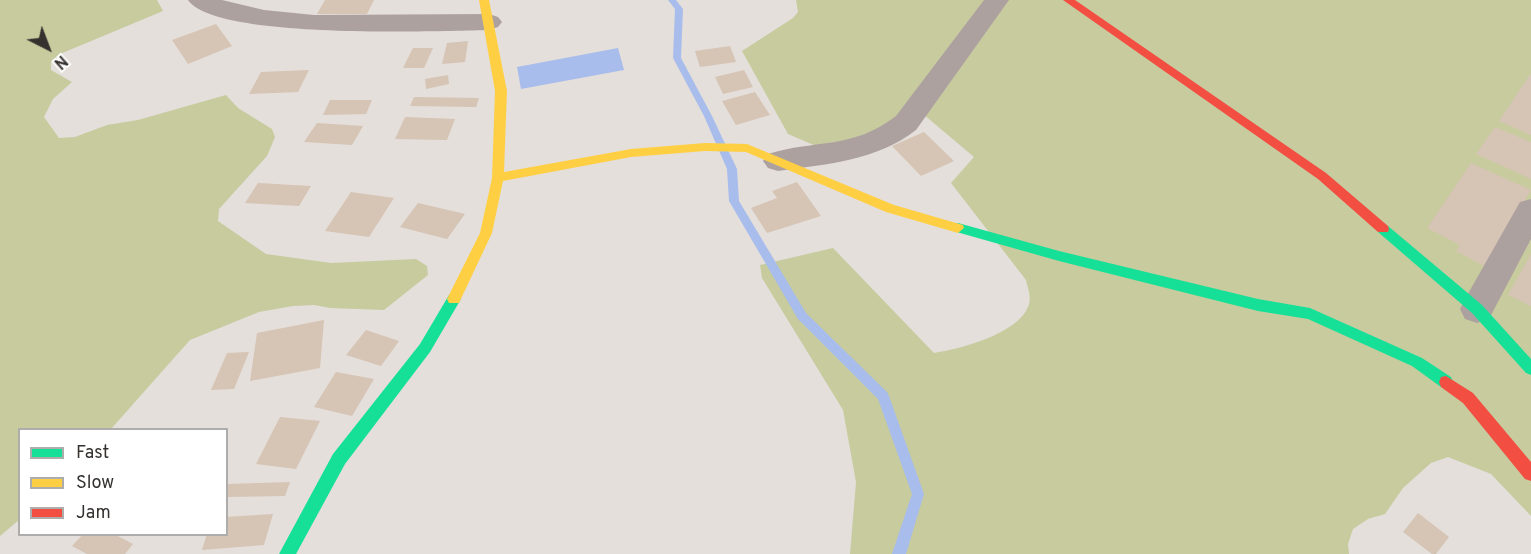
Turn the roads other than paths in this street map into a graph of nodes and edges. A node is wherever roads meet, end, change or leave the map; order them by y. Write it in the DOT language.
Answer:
graph roads {
  1 [pos="997,0"];
  2 [pos="1068,0"];
  3 [pos="219,3"];
  4 [pos="486,11"];
  5 [pos="778,161"];
  6 [pos="498,178"];
  7 [pos="1531,210"];
  8 [pos="1477,309"];
  9 [pos="1531,369"];
  10 [pos="1531,474"];
  11 [pos="287,554"];
  1 -- 5 [label="street"];
  2 -- 8 [label="street"];
  3 -- 4 [label="street"];
  4 -- 6 [label="street"];
  5 -- 6 [label="street"];
  5 -- 10 [label="street"];
  6 -- 11 [label="street"];
  7 -- 8 [label="street"];
  8 -- 9 [label="street"];
}
